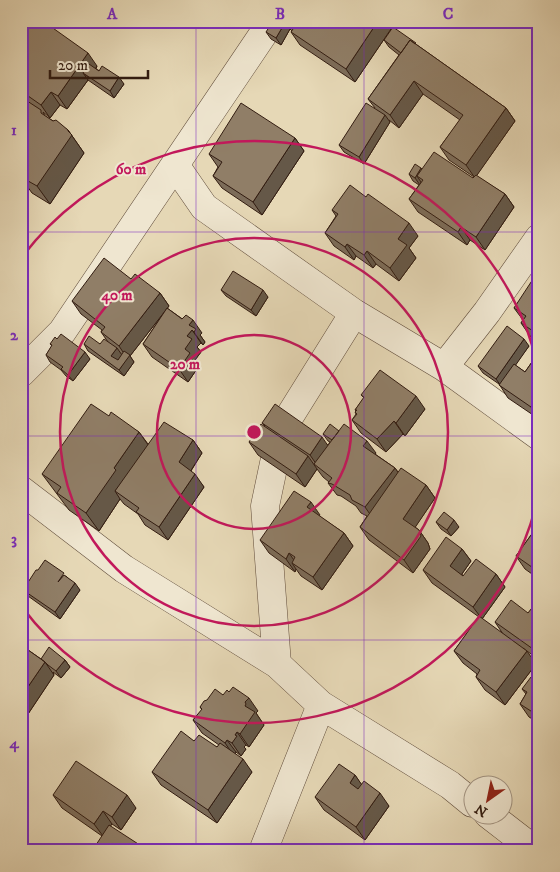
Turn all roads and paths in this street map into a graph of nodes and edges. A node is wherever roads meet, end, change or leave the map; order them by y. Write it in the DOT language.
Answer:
graph roads {
  1 [pos="272,21"];
  2 [pos="175,164"];
  3 [pos="539,238"];
  4 [pos="354,314"];
  5 [pos="444,367"];
  6 [pos="21,373"];
  7 [pos="539,436"];
  8 [pos="21,490"];
  9 [pos="277,664"];
  10 [pos="320,706"];
  11 [pos="462,795"];
  12 [pos="501,824"];
  13 [pos="263,851"];
  14 [pos="536,851"];
  1 -- 2 [label="street"];
  2 -- 4 [label="street"];
  2 -- 6 [label="street"];
  3 -- 5 [label="street"];
  4 -- 5 [label="street"];
  4 -- 9 [label="street"];
  5 -- 7 [label="street"];
  8 -- 9 [label="street"];
  9 -- 10 [label="street"];
  10 -- 11 [label="street"];
  10 -- 13 [label="street"];
  12 -- 14 [label="street"];
}
